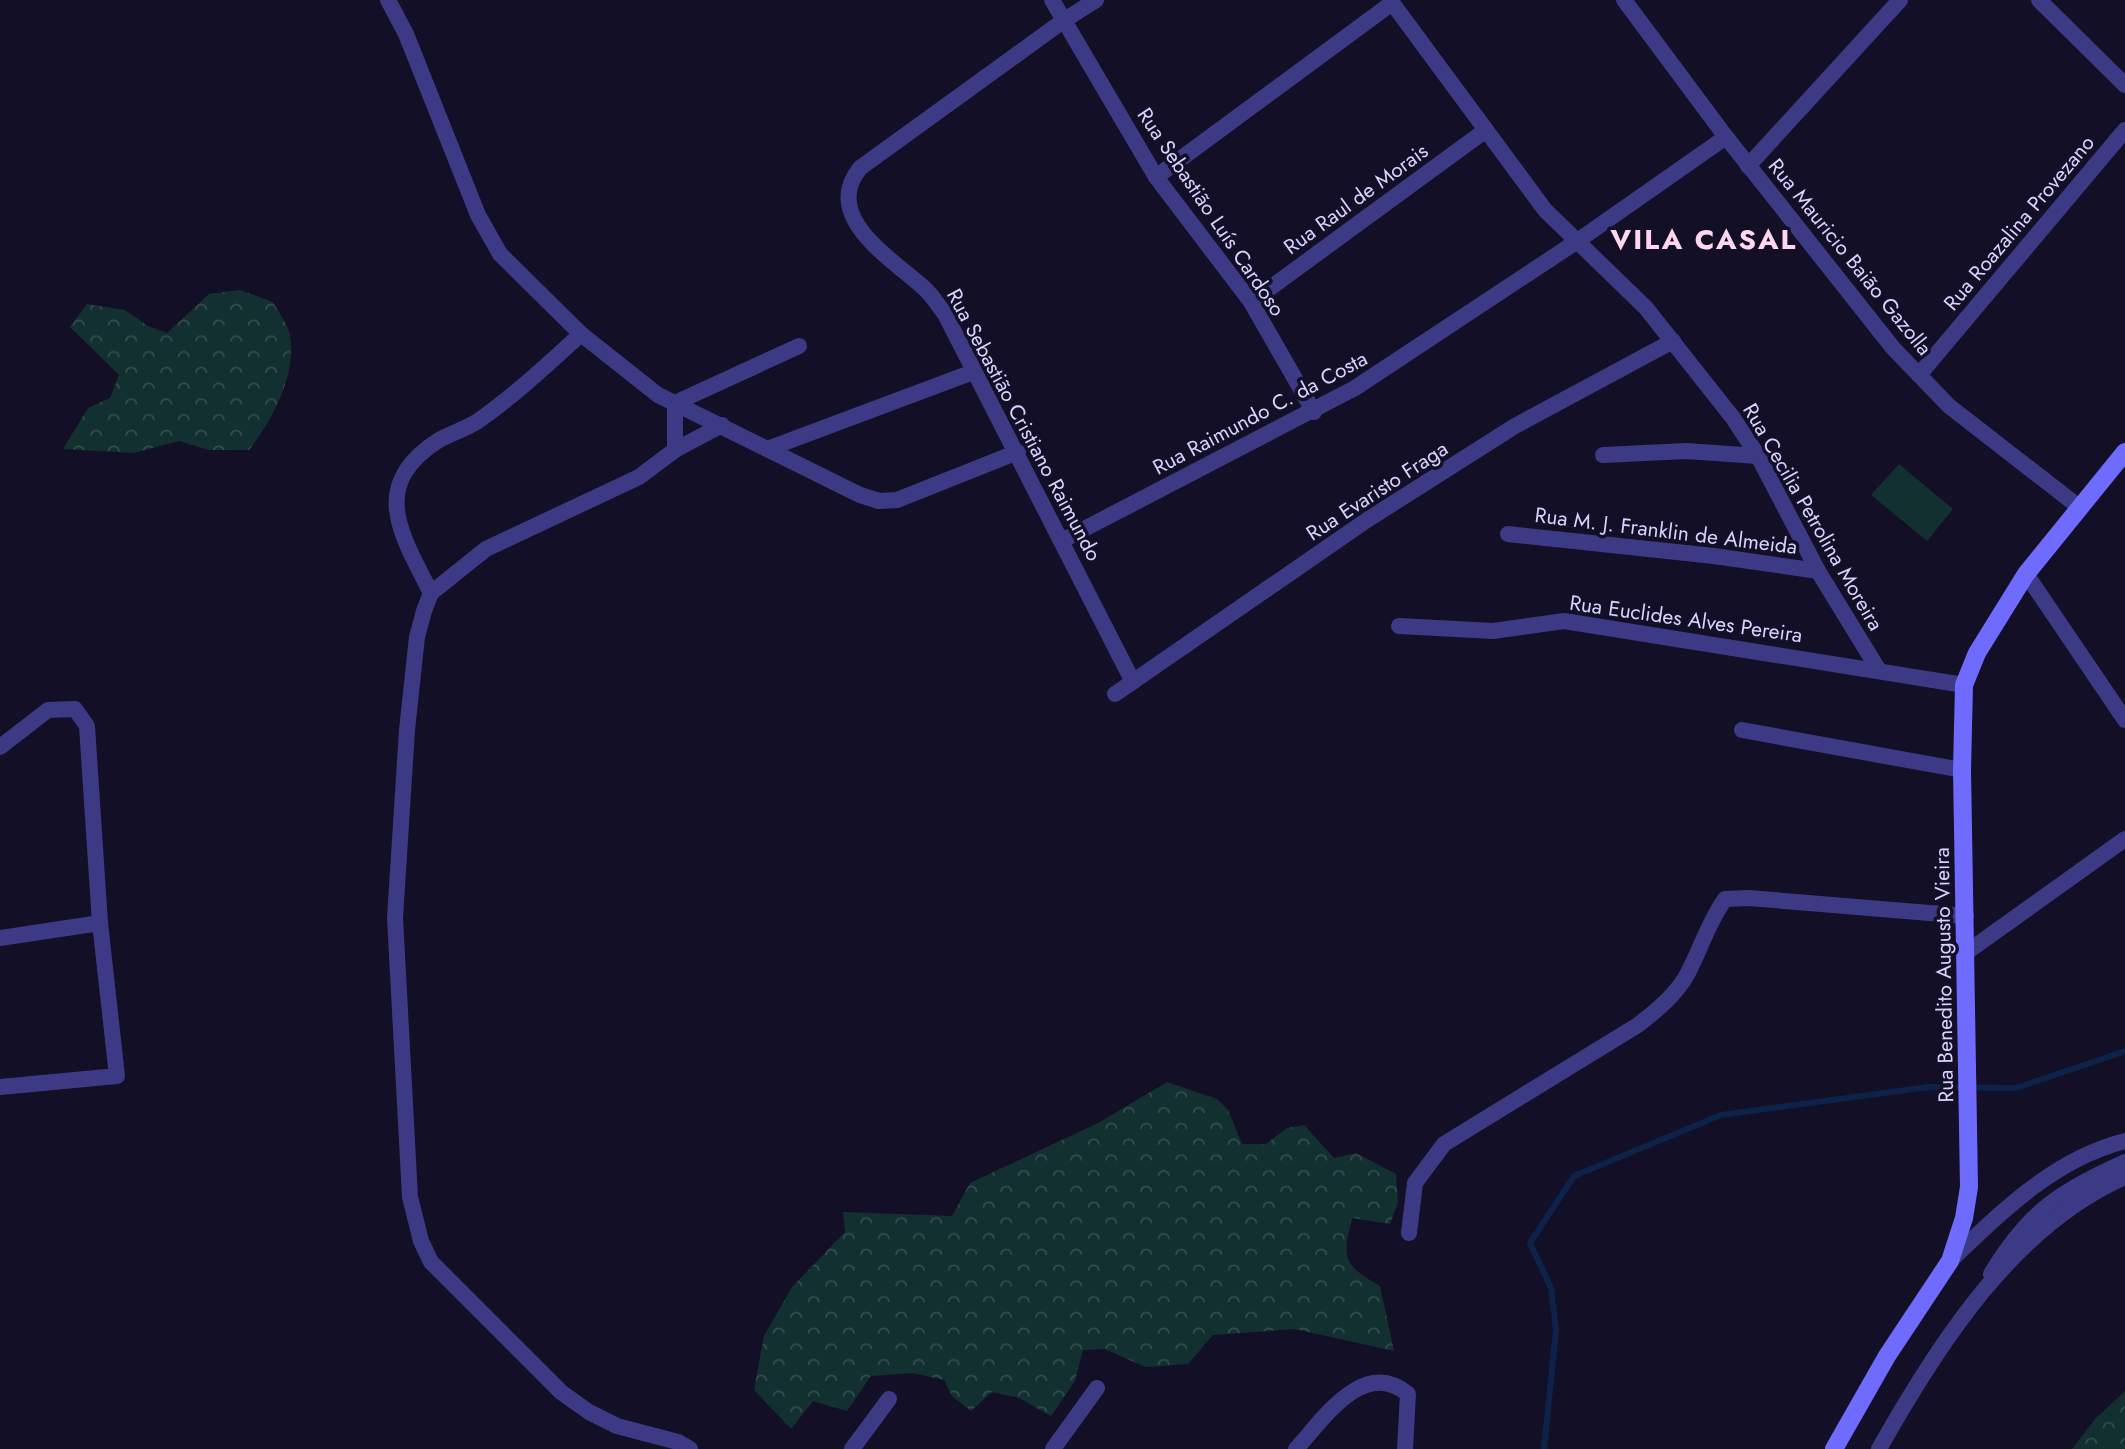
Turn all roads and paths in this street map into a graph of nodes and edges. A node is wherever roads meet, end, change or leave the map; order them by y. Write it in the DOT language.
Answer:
graph roads {
  1 [pos="388,0"];
  2 [pos="1052,0"];
  3 [pos="1096,0"];
  4 [pos="1624,0"];
  5 [pos="1900,0"];
  6 [pos="1391,2"];
  7 [pos="2048,3"];
  8 [pos="1063,20"];
  9 [pos="2125,86"];
  10 [pos="1486,130"];
  11 [pos="2125,130"];
  12 [pos="1726,138"];
  13 [pos="1748,166"];
  14 [pos="1156,177"];
  15 [pos="1576,242"];
  16 [pos="1251,302"];
  17 [pos="581,334"];
  18 [pos="1673,341"];
  19 [pos="799,346"];
  20 [pos="973,372"];
  21 [pos="1919,375"];
  22 [pos="675,403"];
  23 [pos="1314,412"];
  24 [pos="722,425"];
  25 [pos="770,448"];
  26 [pos="675,450"];
  27 [pos="1017,452"];
  28 [pos="2125,452"];
  29 [pos="1603,455"];
  30 [pos="1758,456"];
  31 [pos="2079,507"];
  32 [pos="1508,534"];
  33 [pos="1063,540"];
  34 [pos="1818,571"];
  35 [pos="2026,574"];
  36 [pos="432,593"];
  37 [pos="1399,626"];
  38 [pos="1878,668"];
  39 [pos="1133,682"];
  40 [pos="1964,685"];
  41 [pos="1115,694"];
  42 [pos="2125,720"];
  43 [pos="1742,730"];
  44 [pos="0,747"];
  45 [pos="1962,770"];
  46 [pos="2125,839"];
  47 [pos="1966,916"];
  48 [pos="100,923"];
  49 [pos="0,938"];
  50 [pos="1967,952"];
  51 [pos="0,1087"];
  52 [pos="2125,1141"];
  53 [pos="2125,1162"];
  54 [pos="2125,1177"];
  55 [pos="1409,1233"];
  56 [pos="1950,1261"];
  57 [pos="1978,1296"];
  58 [pos="1097,1388"];
  59 [pos="889,1399"];
  60 [pos="690,1449"];
  61 [pos="852,1449"];
  62 [pos="1053,1449"];
  63 [pos="1296,1449"];
  64 [pos="1405,1449"];
  65 [pos="1835,1449"];
  66 [pos="1879,1449"];
  1 -- 17 [label="street"];
  2 -- 8 [label="street, Rua Sebastião Luís Cardoso"];
  3 -- 8 [label="street, Rua Sebastião Cristiano Raimundo"];
  4 -- 12 [label="street, Rua Mauricio Baião Gazolla"];
  5 -- 13 [label="street"];
  6 -- 10 [label="street, Rua Cecilia Petrolina Moreira"];
  6 -- 14 [label="street"];
  7 -- 9 [label="street"];
  8 -- 14 [label="street, Rua Sebastião Luís Cardoso"];
  8 -- 20 [label="street, Rua Sebastião Cristiano Raimundo"];
  10 -- 15 [label="street, Rua Cecilia Petrolina Moreira"];
  10 -- 16 [label="street, Rua Raul de Morais"];
  11 -- 21 [label="street, Rua Roazalina Provezano"];
  12 -- 13 [label="street, Rua Mauricio Baião Gazolla"];
  12 -- 15 [label="street, Rua Raimundo C. da Costa"];
  13 -- 21 [label="street, Rua Mauricio Baião Gazolla"];
  14 -- 16 [label="street, Rua Sebastião Luís Cardoso"];
  15 -- 18 [label="street, Rua Cecilia Petrolina Moreira"];
  15 -- 23 [label="street, Rua Raimundo C. da Costa"];
  16 -- 23 [label="street, Rua Sebastião Luís Cardoso"];
  17 -- 22 [label="street"];
  17 -- 36 [label="street"];
  18 -- 30 [label="street, Rua Cecilia Petrolina Moreira"];
  18 -- 39 [label="street, Rua Evaristo Fraga"];
  19 -- 22 [label="street"];
  20 -- 25 [label="street"];
  20 -- 27 [label="street, Rua Sebastião Cristiano Raimundo"];
  21 -- 31 [label="street, Rua Mauricio Baião Gazolla"];
  22 -- 24 [label="street"];
  22 -- 26 [label="street"];
  23 -- 33 [label="street, Rua Raimundo C. da Costa"];
  24 -- 25 [label="street"];
  24 -- 26 [label="street"];
  25 -- 27 [label="street"];
  26 -- 36 [label="street"];
  27 -- 33 [label="street, Rua Sebastião Cristiano Raimundo"];
  28 -- 31 [label="street"];
  29 -- 30 [label="street"];
  30 -- 34 [label="street, Rua Cecilia Petrolina Moreira"];
  31 -- 35 [label="street"];
  32 -- 34 [label="street, Rua M. J. Franklin de Almeida"];
  33 -- 39 [label="street, Rua Sebastião Cristiano Raimundo"];
  34 -- 38 [label="street, Rua Cecilia Petrolina Moreira"];
  35 -- 40 [label="street"];
  35 -- 42 [label="street"];
  36 -- 60 [label="street"];
  37 -- 38 [label="street, Rua Euclides Alves Pereira"];
  38 -- 40 [label="street, Rua Euclides Alves Pereira"];
  39 -- 41 [label="street, Rua Evaristo Fraga"];
  40 -- 45 [label="street, Rua Benedito Augusto Vieira"];
  43 -- 45 [label="street"];
  44 -- 48 [label="street"];
  45 -- 47 [label="street, Rua Benedito Augusto Vieira"];
  46 -- 50 [label="street"];
  47 -- 50 [label="street, Rua Benedito Augusto Vieira"];
  47 -- 55 [label="street"];
  48 -- 49 [label="street"];
  48 -- 51 [label="street"];
  50 -- 56 [label="street, Rua Benedito Augusto Vieira"];
  52 -- 56 [label="street"];
  53 -- 57 [label="street"];
  54 -- 57 [label="street"];
  56 -- 65 [label="street, Rua Benedito Augusto Vieira"];
  57 -- 66 [label="street"];
  58 -- 62 [label="street"];
  59 -- 61 [label="street"];
  63 -- 64 [label="street"];
}
